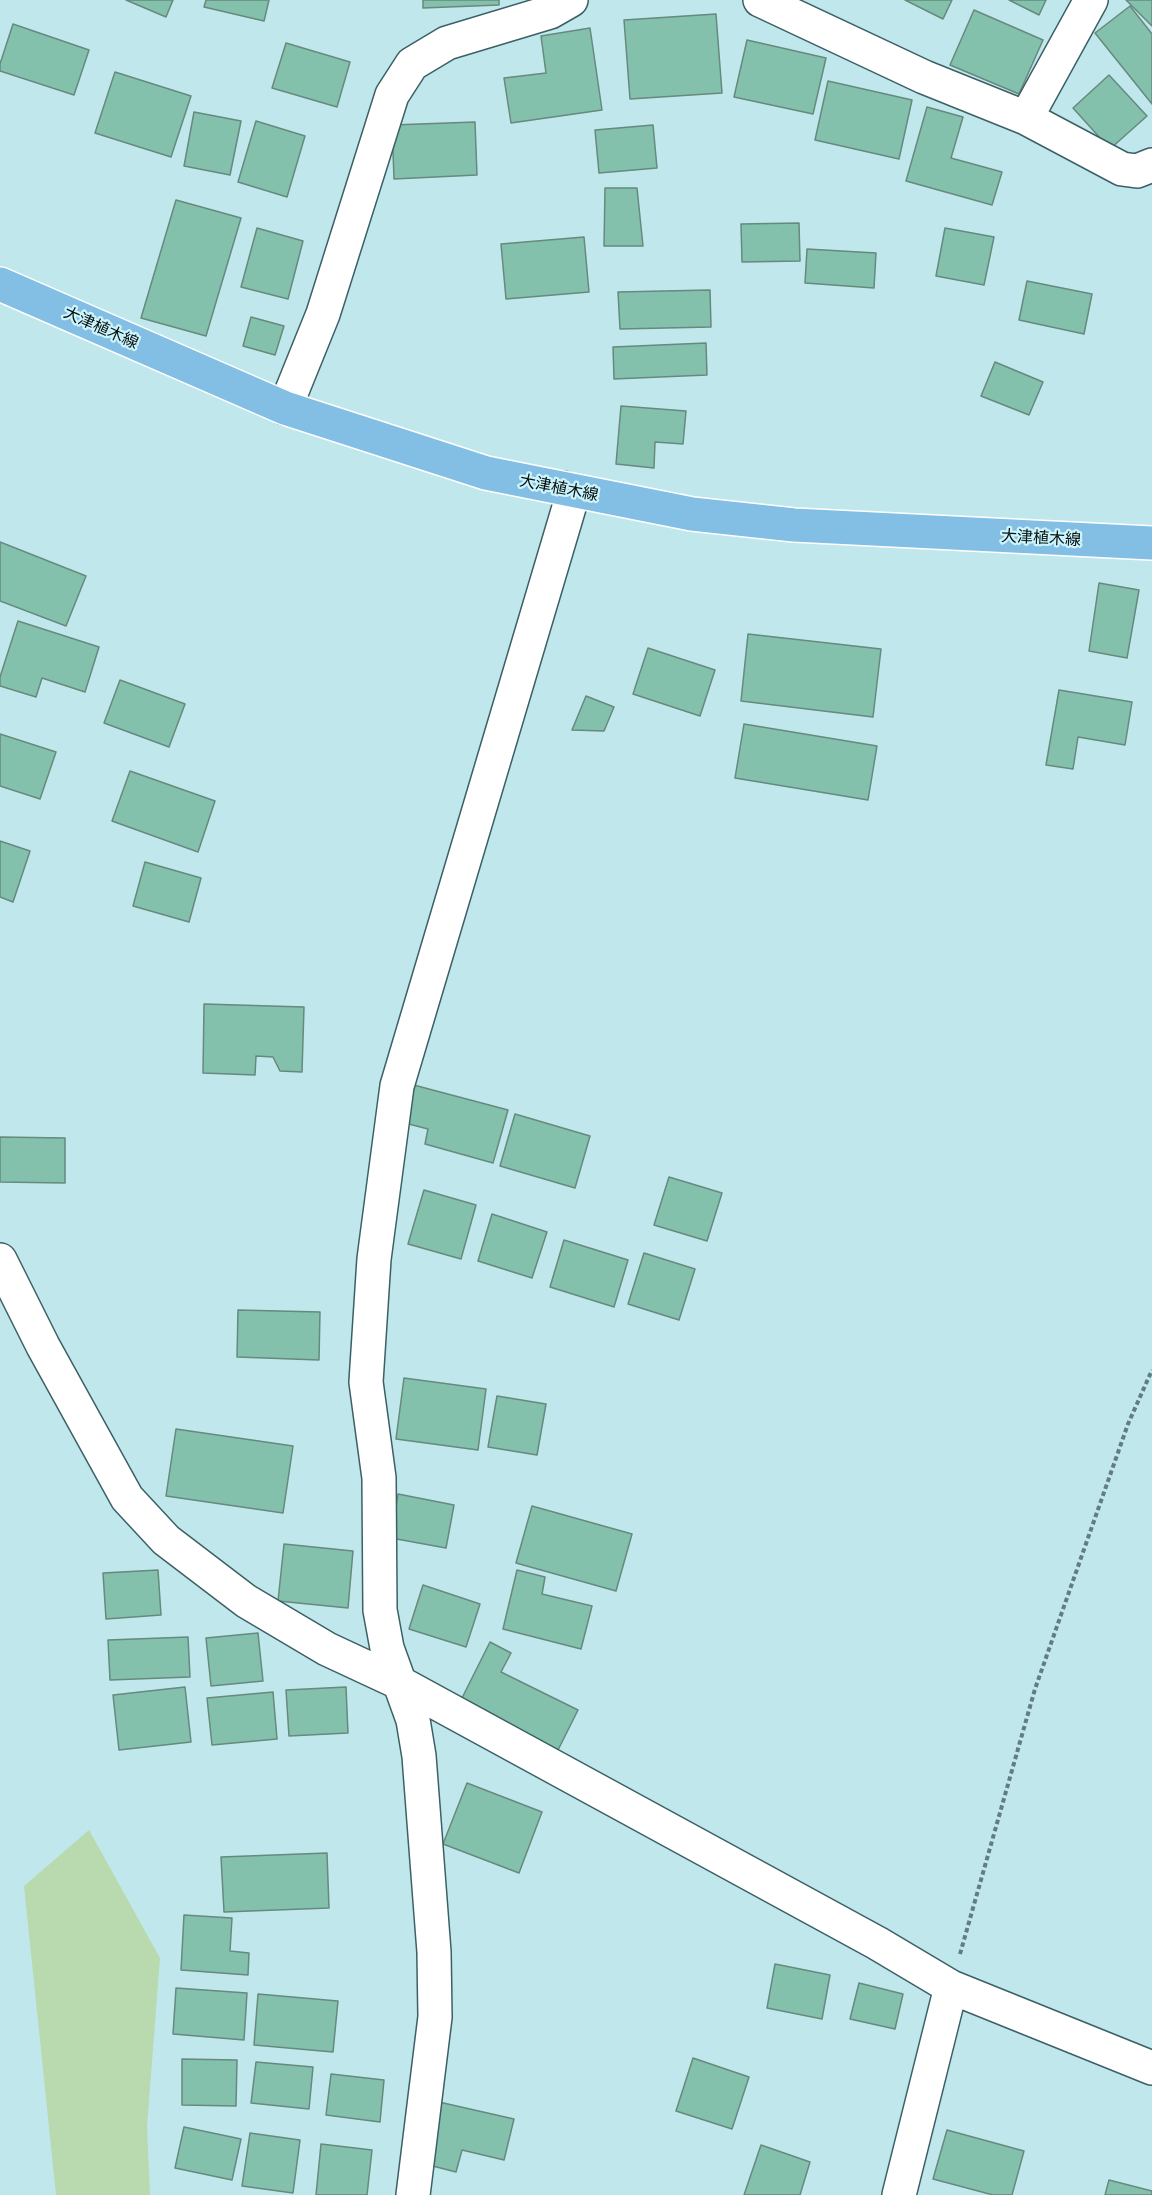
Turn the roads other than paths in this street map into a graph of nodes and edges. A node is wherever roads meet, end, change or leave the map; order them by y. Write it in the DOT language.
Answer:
graph roads {
  1 [pos="571,0"];
  2 [pos="760,0"];
  3 [pos="1091,0"];
  4 [pos="1026,118"];
  5 [pos="1152,165"];
  6 [pos="0,284"];
  7 [pos="285,408"];
  8 [pos="563,488"];
  9 [pos="1152,543"];
  10 [pos="0,1260"];
  11 [pos="400,1683"];
  12 [pos="951,1987"];
  13 [pos="1152,2068"];
  14 [pos="413,2195"];
  15 [pos="899,2195"];
  1 -- 7 [label="street"];
  2 -- 4 [label="street"];
  3 -- 4 [label="street"];
  4 -- 5 [label="street"];
  6 -- 7 [label="main road, 大津植木線"];
  7 -- 8 [label="main road, 大津植木線"];
  8 -- 9 [label="main road, 大津植木線"];
  8 -- 11 [label="street"];
  10 -- 11 [label="street"];
  11 -- 12 [label="street"];
  11 -- 14 [label="street"];
  12 -- 13 [label="street"];
  12 -- 15 [label="street"];
}
